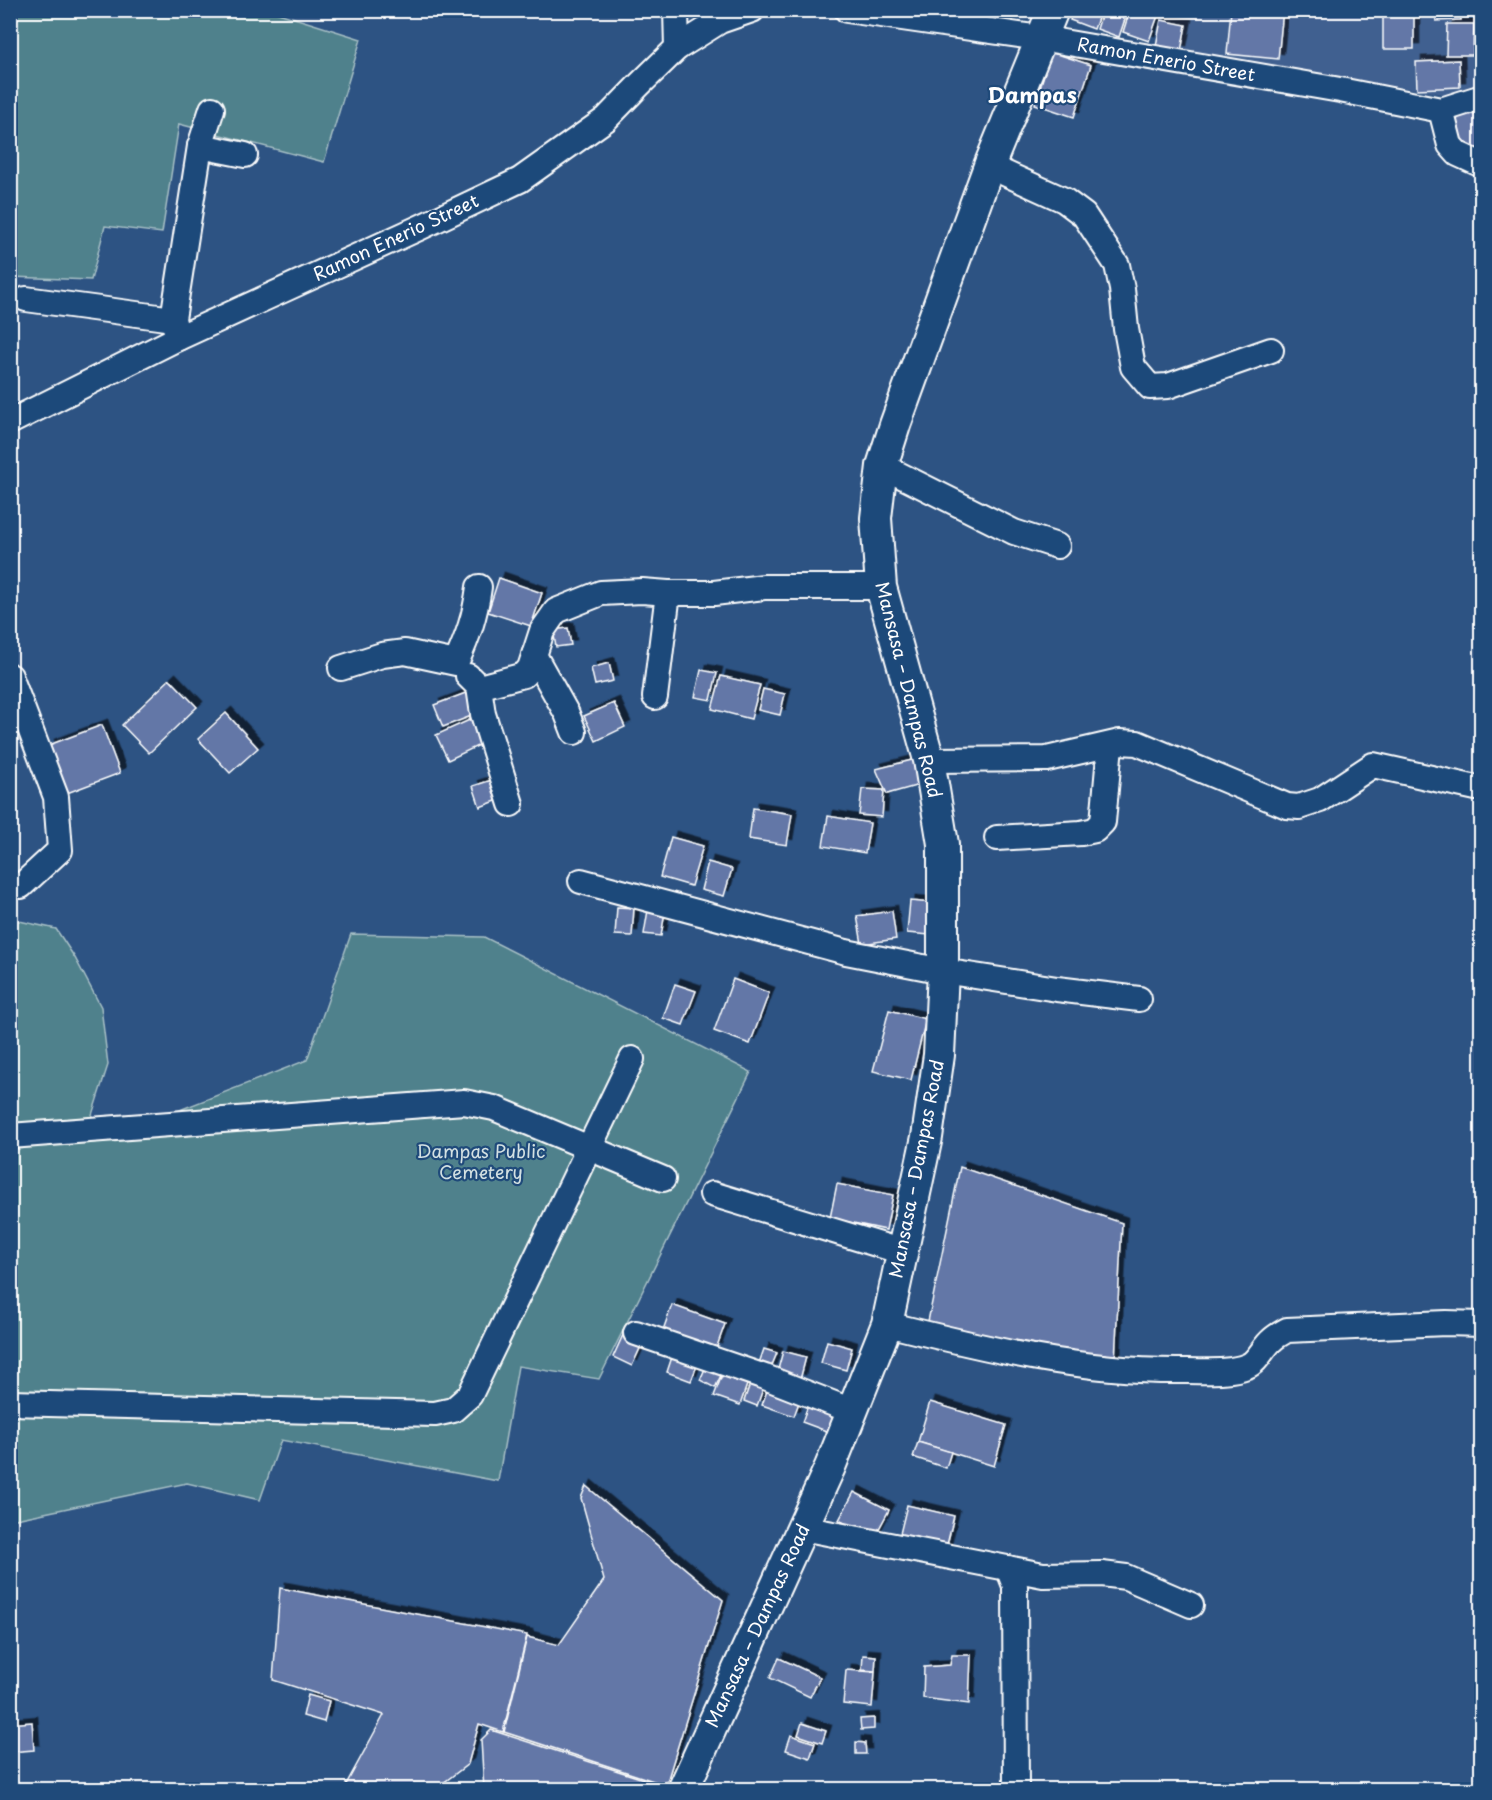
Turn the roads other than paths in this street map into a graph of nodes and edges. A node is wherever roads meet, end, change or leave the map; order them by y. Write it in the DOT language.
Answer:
graph roads {
  1 [pos="676,10"];
  2 [pos="752,10"];
  3 [pos="847,10"];
  4 [pos="1053,10"];
  5 [pos="1040,38"];
  6 [pos="677,48"];
  7 [pos="1482,97"];
  8 [pos="212,109"];
  9 [pos="1442,110"];
  10 [pos="200,146"];
  11 [pos="245,155"];
  12 [pos="1482,165"];
  13 [pos="989,166"];
  14 [pos="26,299"];
  15 [pos="175,328"];
  16 [pos="1270,350"];
  17 [pos="10,422"];
  18 [pos="882,465"];
  19 [pos="1056,546"];
  20 [pos="479,587"];
  21 [pos="881,588"];
  22 [pos="668,593"];
  23 [pos="534,655"];
  24 [pos="456,663"];
  25 [pos="341,668"];
  26 [pos="10,676"];
  27 [pos="479,687"];
  28 [pos="655,697"];
  29 [pos="574,732"];
  30 [pos="1110,745"];
  31 [pos="929,760"];
  32 [pos="1482,786"];
  33 [pos="511,804"];
  34 [pos="997,838"];
  35 [pos="581,881"];
  36 [pos="10,884"];
  37 [pos="944,971"];
  38 [pos="1139,999"];
  39 [pos="632,1059"];
  40 [pos="10,1136"];
  41 [pos="589,1148"];
  42 [pos="663,1179"];
  43 [pos="712,1194"];
  44 [pos="903,1252"];
  45 [pos="887,1324"];
  46 [pos="1482,1324"];
  47 [pos="636,1333"];
  48 [pos="10,1403"];
  49 [pos="852,1411"];
  50 [pos="802,1528"];
  51 [pos="1008,1568"];
  52 [pos="1191,1605"];
  53 [pos="683,1790"];
  54 [pos="1016,1790"];
  1 -- 6 [label="street"];
  2 -- 6 [label="street, Ramon Enerio Street"];
  3 -- 5 [label="street, Ramon Enerio Street"];
  4 -- 5 [label="main road, Mansasa – Dampas Road"];
  5 -- 9 [label="street, Ramon Enerio Street"];
  5 -- 13 [label="main road, Mansasa – Dampas Road"];
  6 -- 15 [label="street, Ramon Enerio Street"];
  7 -- 9 [label="street, Ramon Enerio Street"];
  8 -- 10 [label="street"];
  9 -- 12 [label="street"];
  10 -- 11 [label="street"];
  10 -- 15 [label="street"];
  13 -- 16 [label="street"];
  13 -- 18 [label="main road, Mansasa – Dampas Road"];
  14 -- 15 [label="street"];
  15 -- 17 [label="street, Ramon Enerio Street"];
  18 -- 19 [label="street"];
  18 -- 21 [label="main road, Mansasa – Dampas Road"];
  20 -- 24 [label="street"];
  21 -- 22 [label="street"];
  21 -- 31 [label="main road, Mansasa – Dampas Road"];
  22 -- 23 [label="street"];
  22 -- 28 [label="street"];
  23 -- 27 [label="street"];
  23 -- 29 [label="street"];
  24 -- 25 [label="street"];
  24 -- 27 [label="street"];
  26 -- 36 [label="street"];
  27 -- 33 [label="street"];
  30 -- 31 [label="street"];
  30 -- 32 [label="street"];
  30 -- 34 [label="street"];
  31 -- 37 [label="main road, Mansasa – Dampas Road"];
  35 -- 37 [label="street"];
  37 -- 38 [label="street"];
  37 -- 44 [label="main road, Mansasa – Dampas Road"];
  39 -- 41 [label="street"];
  40 -- 41 [label="street"];
  41 -- 42 [label="street"];
  41 -- 48 [label="street"];
  43 -- 44 [label="street"];
  44 -- 45 [label="main road, Mansasa – Dampas Road"];
  45 -- 46 [label="street"];
  45 -- 49 [label="main road, Mansasa – Dampas Road"];
  47 -- 49 [label="street"];
  49 -- 50 [label="main road, Mansasa – Dampas Road"];
  50 -- 51 [label="street"];
  50 -- 53 [label="main road, Mansasa – Dampas Road"];
  51 -- 52 [label="street"];
  51 -- 54 [label="street"];
}
